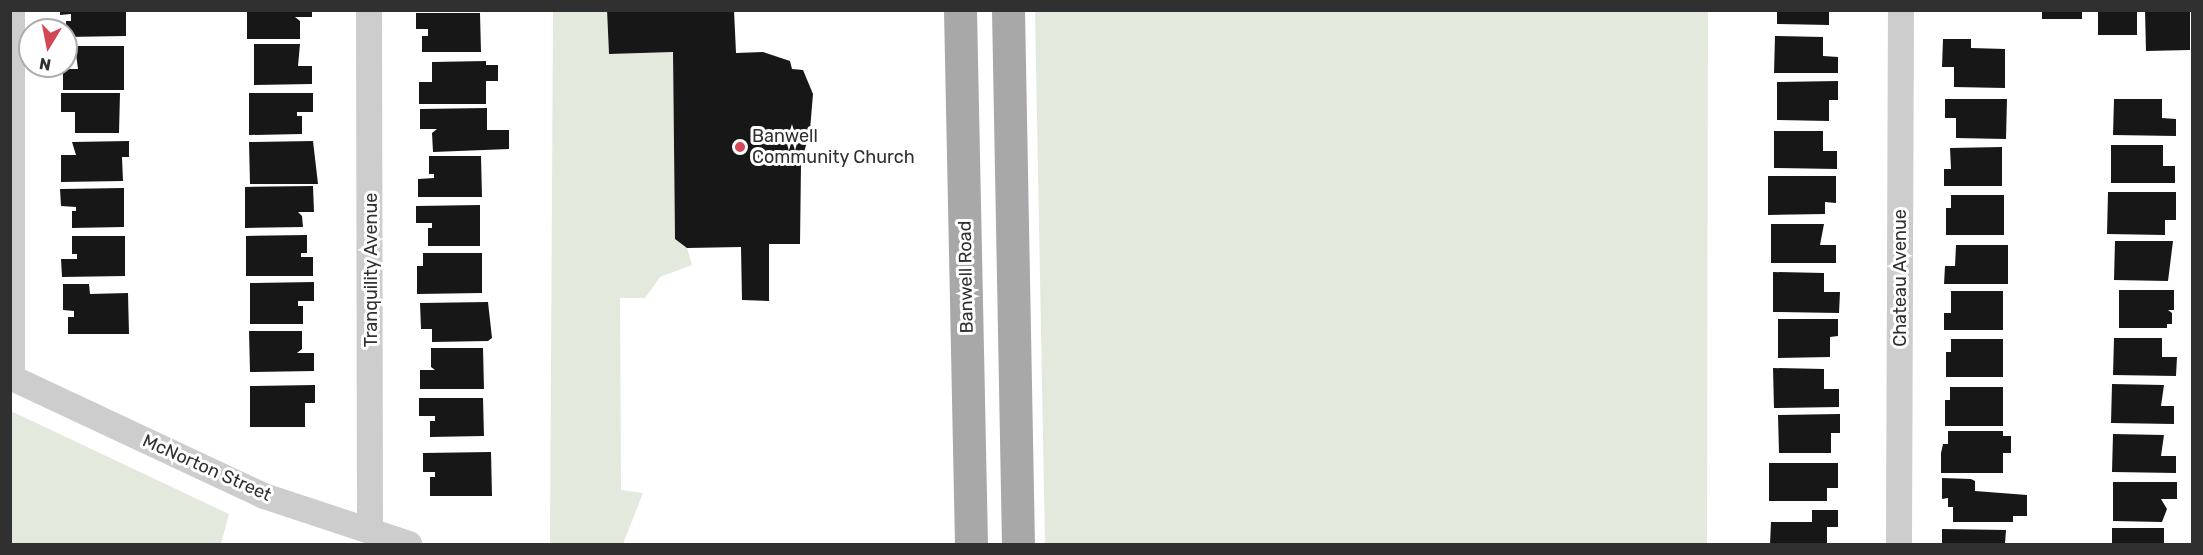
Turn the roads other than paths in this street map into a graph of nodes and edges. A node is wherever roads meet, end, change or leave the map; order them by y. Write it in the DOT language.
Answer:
graph roads {
  1 [pos="12,10"];
  2 [pos="369,10"];
  3 [pos="960,10"];
  4 [pos="1008,10"];
  5 [pos="1901,10"];
  6 [pos="11,378"];
  7 [pos="370,530"];
  8 [pos="409,544"];
  9 [pos="971,544"];
  10 [pos="1018,544"];
  11 [pos="1899,544"];
  1 -- 6 [label="street"];
  2 -- 7 [label="street, Tranquility Avenue"];
  3 -- 9 [label="main road, Banwell Road"];
  4 -- 10 [label="main road"];
  5 -- 11 [label="street, Chateau Avenue"];
  6 -- 7 [label="street, McNorton Street"];
  7 -- 8 [label="street, McNorton Street"];
}
